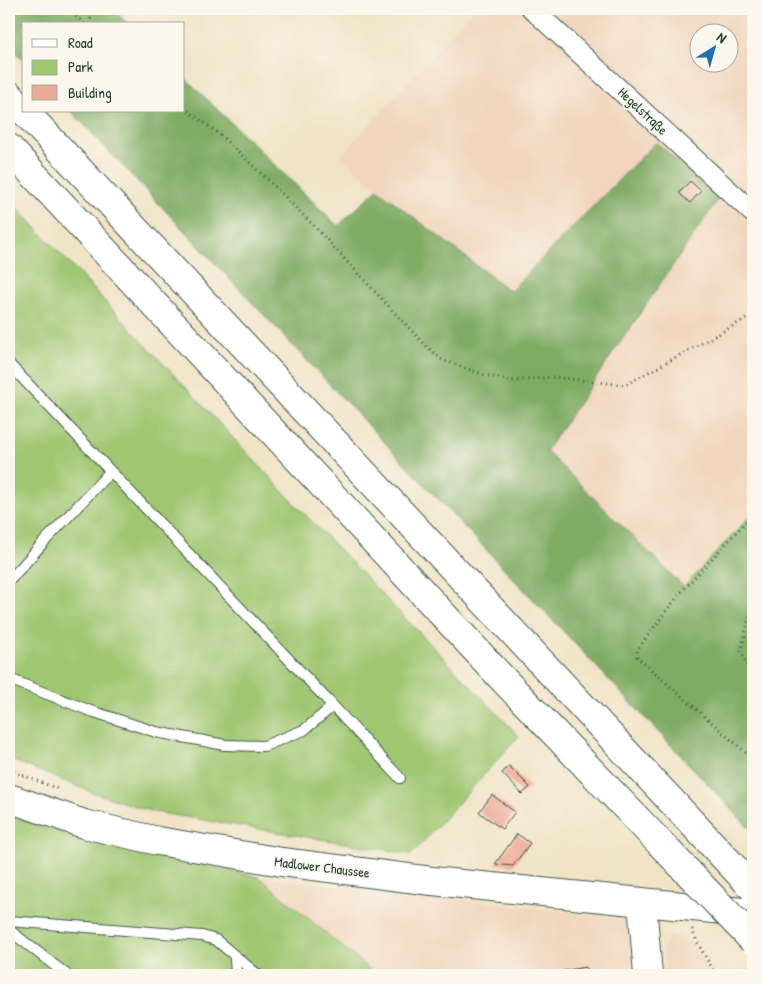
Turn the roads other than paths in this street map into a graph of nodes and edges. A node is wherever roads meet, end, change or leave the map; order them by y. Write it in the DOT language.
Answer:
graph roads {
  1 [pos="532,9"];
  2 [pos="9,95"];
  3 [pos="22,109"];
  4 [pos="25,112"];
  5 [pos="9,148"];
  6 [pos="753,213"];
  7 [pos="9,364"];
  8 [pos="110,472"];
  9 [pos="9,581"];
  10 [pos="9,679"];
  11 [pos="334,706"];
  12 [pos="400,778"];
  13 [pos="9,798"];
  14 [pos="753,888"];
  15 [pos="642,903"];
  16 [pos="753,913"];
  17 [pos="9,921"];
  18 [pos="9,930"];
  19 [pos="753,940"];
  20 [pos="235,958"];
  21 [pos="67,975"];
  22 [pos="236,975"];
  23 [pos="258,975"];
  24 [pos="648,975"];
  1 -- 6 [label="street, Hegelstraße"];
  2 -- 3 [label="main road"];
  4 -- 14 [label="main road"];
  5 -- 19 [label="main road, bridge"];
  7 -- 8 [label="lane"];
  8 -- 9 [label="lane"];
  8 -- 11 [label="lane"];
  10 -- 11 [label="lane"];
  11 -- 12 [label="lane"];
  13 -- 15 [label="main road, Madlower Chaussee"];
  15 -- 16 [label="main road, Madlower Chaussee"];
  15 -- 24 [label="main road"];
  17 -- 20 [label="lane"];
  18 -- 21 [label="lane"];
  20 -- 22 [label="lane"];
  20 -- 23 [label="lane"];
}
